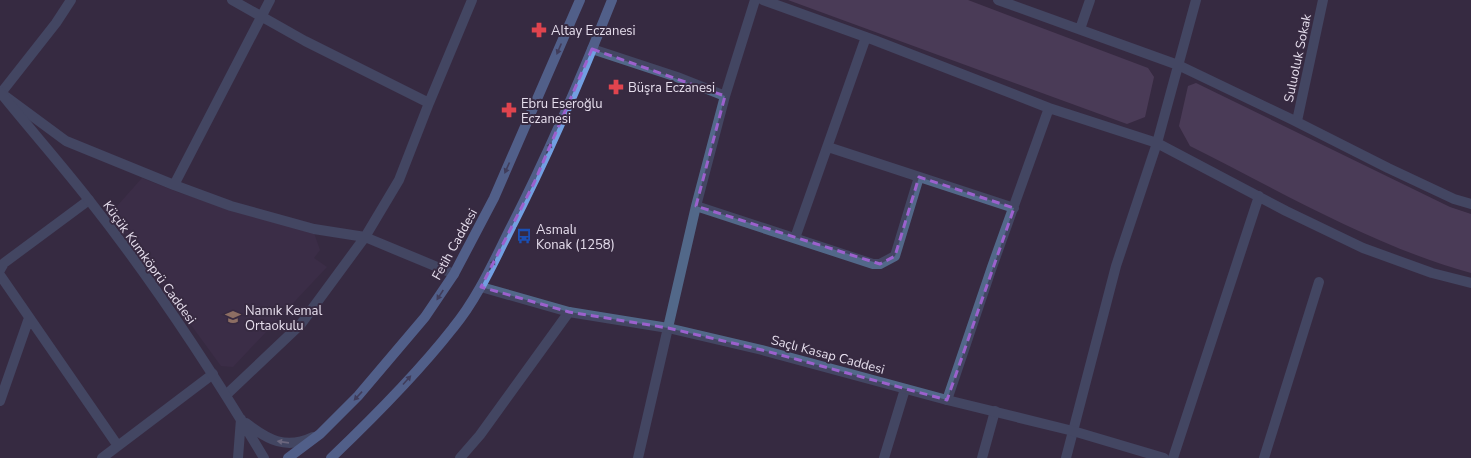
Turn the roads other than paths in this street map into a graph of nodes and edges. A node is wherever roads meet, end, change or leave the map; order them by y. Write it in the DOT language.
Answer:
graph roads {
  1 [pos="71,0"];
  2 [pos="232,0"];
  3 [pos="270,0"];
  4 [pos="472,0"];
  5 [pos="580,0"];
  6 [pos="612,0"];
  7 [pos="755,0"];
  8 [pos="763,0"];
  9 [pos="998,0"];
  10 [pos="1090,0"];
  11 [pos="1196,0"];
  12 [pos="1323,0"];
  13 [pos="261,18"];
  14 [pos="1080,29"];
  15 [pos="866,37"];
  16 [pos="592,49"];
  17 [pos="1178,65"];
  18 [pos="0,92"];
  19 [pos="726,96"];
  20 [pos="429,103"];
  21 [pos="1049,108"];
  22 [pos="1297,121"];
  23 [pos="1157,143"];
  24 [pos="828,147"];
  25 [pos="919,177"];
  26 [pos="174,185"];
  27 [pos="1259,196"];
  28 [pos="89,200"];
  29 [pos="1471,204"];
  30 [pos="696,206"];
  31 [pos="1014,208"];
  32 [pos="365,237"];
  33 [pos="795,238"];
  34 [pos="0,270"];
  35 [pos="454,274"];
  36 [pos="0,275"];
  37 [pos="1319,282"];
  38 [pos="1471,283"];
  39 [pos="481,287"];
  40 [pos="569,312"];
  41 [pos="29,318"];
  42 [pos="668,328"];
  43 [pos="213,374"];
  44 [pos="905,389"];
  45 [pos="226,395"];
  46 [pos="948,400"];
  47 [pos="0,401"];
  48 [pos="995,411"];
  49 [pos="241,419"];
  50 [pos="1073,431"];
  51 [pos="320,434"];
  52 [pos="118,446"];
  53 [pos="102,458"];
  54 [pos="238,458"];
  55 [pos="264,458"];
  56 [pos="288,458"];
  57 [pos="331,458"];
  58 [pos="460,458"];
  59 [pos="638,458"];
  60 [pos="884,458"];
  61 [pos="982,458"];
  62 [pos="1066,458"];
  63 [pos="1164,458"];
  64 [pos="1173,458"];
  65 [pos="1264,458"];
  1 -- 18 [label="street"];
  2 -- 13 [label="street"];
  3 -- 13 [label="street"];
  4 -- 20 [label="street"];
  5 -- 35 [label="main road, Fetih Caddesi, one-way"];
  6 -- 16 [label="main road"];
  7 -- 19 [label="street"];
  8 -- 15 [label="street"];
  9 -- 14 [label="street"];
  10 -- 14 [label="street"];
  11 -- 17 [label="street"];
  12 -- 22 [label="street, Suluoluk Sokak"];
  13 -- 20 [label="street"];
  13 -- 26 [label="street"];
  14 -- 17 [label="street"];
  15 -- 21 [label="street"];
  15 -- 24 [label="street"];
  16 -- 19 [label="street"];
  39 -- 16 [label="main road, one-way"];
  17 -- 22 [label="street"];
  17 -- 23 [label="street"];
  18 -- 26 [label="street"];
  18 -- 28 [label="street, Küçük Kumköprü Caddesi"];
  19 -- 30 [label="street"];
  20 -- 32 [label="street"];
  21 -- 23 [label="street"];
  21 -- 31 [label="street"];
  22 -- 29 [label="street"];
  23 -- 27 [label="street"];
  23 -- 50 [label="street"];
  24 -- 25 [label="street"];
  24 -- 33 [label="street"];
  25 -- 31 [label="street"];
  25 -- 33 [label="street"];
  26 -- 32 [label="street"];
  27 -- 38 [label="street"];
  27 -- 64 [label="street"];
  28 -- 34 [label="street"];
  28 -- 43 [label="street, Küçük Kumköprü Caddesi"];
  30 -- 33 [label="street"];
  30 -- 42 [label="street"];
  31 -- 46 [label="street"];
  32 -- 35 [label="street"];
  32 -- 45 [label="street"];
  35 -- 51 [label="main road, Fetih Caddesi, one-way"];
  36 -- 41 [label="street"];
  37 -- 65 [label="street"];
  39 -- 40 [label="street, Saçlı Kasap Caddesi"];
  57 -- 39 [label="main road, one-way"];
  40 -- 42 [label="street, Saçlı Kasap Caddesi"];
  40 -- 58 [label="street"];
  41 -- 47 [label="street"];
  41 -- 52 [label="street"];
  42 -- 44 [label="street, Saçlı Kasap Caddesi"];
  42 -- 59 [label="street"];
  43 -- 45 [label="street, Küçük Kumköprü Caddesi"];
  43 -- 52 [label="street"];
  44 -- 46 [label="street, Saçlı Kasap Caddesi"];
  44 -- 60 [label="street"];
  45 -- 49 [label="street, Küçük Kumköprü Caddesi"];
  46 -- 48 [label="street, Saçlı Kasap Caddesi"];
  48 -- 50 [label="street, Saçlı Kasap Caddesi"];
  48 -- 61 [label="street"];
  51 -- 49 [label="street, one-way"];
  49 -- 54 [label="street"];
  49 -- 55 [label="street, Küçük Kumköprü Caddesi"];
  50 -- 62 [label="street"];
  50 -- 63 [label="street, Saçlı Kasap Caddesi"];
  51 -- 56 [label="main road, Fetih Caddesi"];
  52 -- 53 [label="street"];
}
